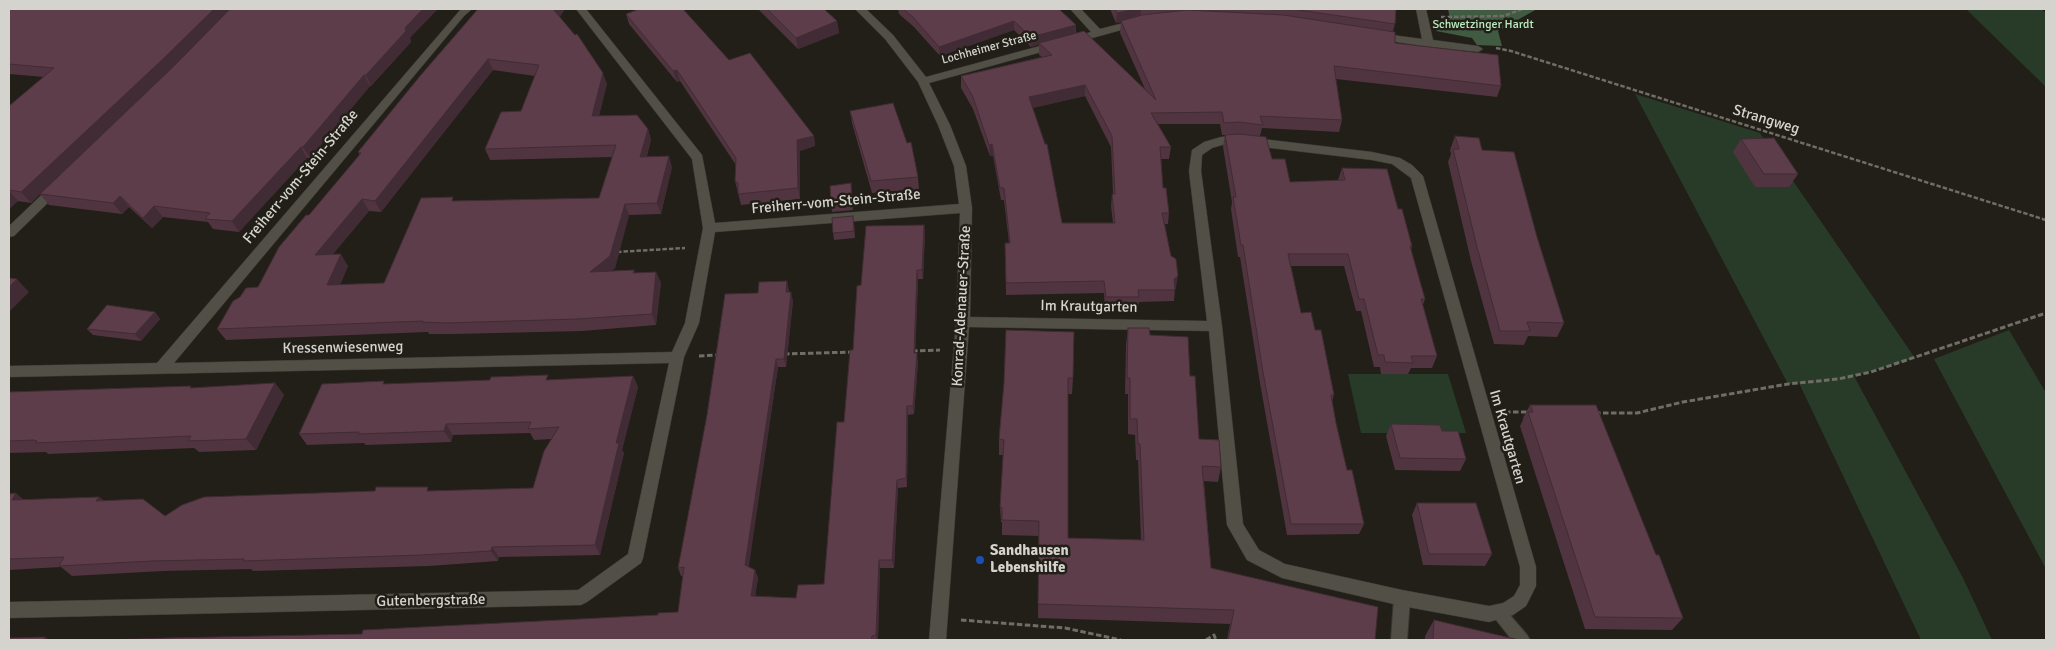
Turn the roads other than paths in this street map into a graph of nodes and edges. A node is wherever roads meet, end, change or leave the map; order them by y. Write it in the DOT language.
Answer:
graph roads {
  1 [pos="467,9"];
  2 [pos="581,9"];
  3 [pos="860,9"];
  4 [pos="1075,9"];
  5 [pos="1422,13"];
  6 [pos="1149,21"];
  7 [pos="1098,33"];
  8 [pos="1370,35"];
  9 [pos="1429,44"];
  10 [pos="1478,49"];
  11 [pos="923,81"];
  12 [pos="64,180"];
  13 [pos="966,208"];
  14 [pos="709,228"];
  15 [pos="9,233"];
  16 [pos="963,322"];
  17 [pos="1215,326"];
  18 [pos="677,357"];
  19 [pos="161,368"];
  20 [pos="9,372"];
  21 [pos="1402,598"];
  22 [pos="9,610"];
  23 [pos="1498,612"];
  24 [pos="937,634"];
  25 [pos="1399,640"];
  26 [pos="1522,640"];
  1 -- 19 [label="street, Freiherr-vom-Stein-Straße"];
  2 -- 14 [label="street"];
  3 -- 11 [label="street, Konrad-Adenauer-Straße"];
  4 -- 7 [label="street"];
  5 -- 9 [label="street"];
  6 -- 7 [label="street, Lochheimer Straße"];
  7 -- 11 [label="street, Lochheimer Straße"];
  8 -- 9 [label="street"];
  9 -- 10 [label="street"];
  11 -- 13 [label="street, Konrad-Adenauer-Straße"];
  12 -- 15 [label="street"];
  13 -- 14 [label="street, Freiherr-vom-Stein-Straße"];
  13 -- 16 [label="street, Konrad-Adenauer-Straße"];
  14 -- 18 [label="street"];
  16 -- 17 [label="street, Im Krautgarten"];
  16 -- 24 [label="street, Konrad-Adenauer-Straße"];
  17 -- 21 [label="street, Im Krautgarten"];
  17 -- 23 [label="street, Im Krautgarten"];
  18 -- 19 [label="street, Kressenwiesenweg"];
  18 -- 22 [label="street, Gutenbergstraße"];
  19 -- 20 [label="street, Kressenwiesenweg"];
  21 -- 23 [label="street, Im Krautgarten"];
  21 -- 25 [label="lane"];
  23 -- 26 [label="lane"];
}
